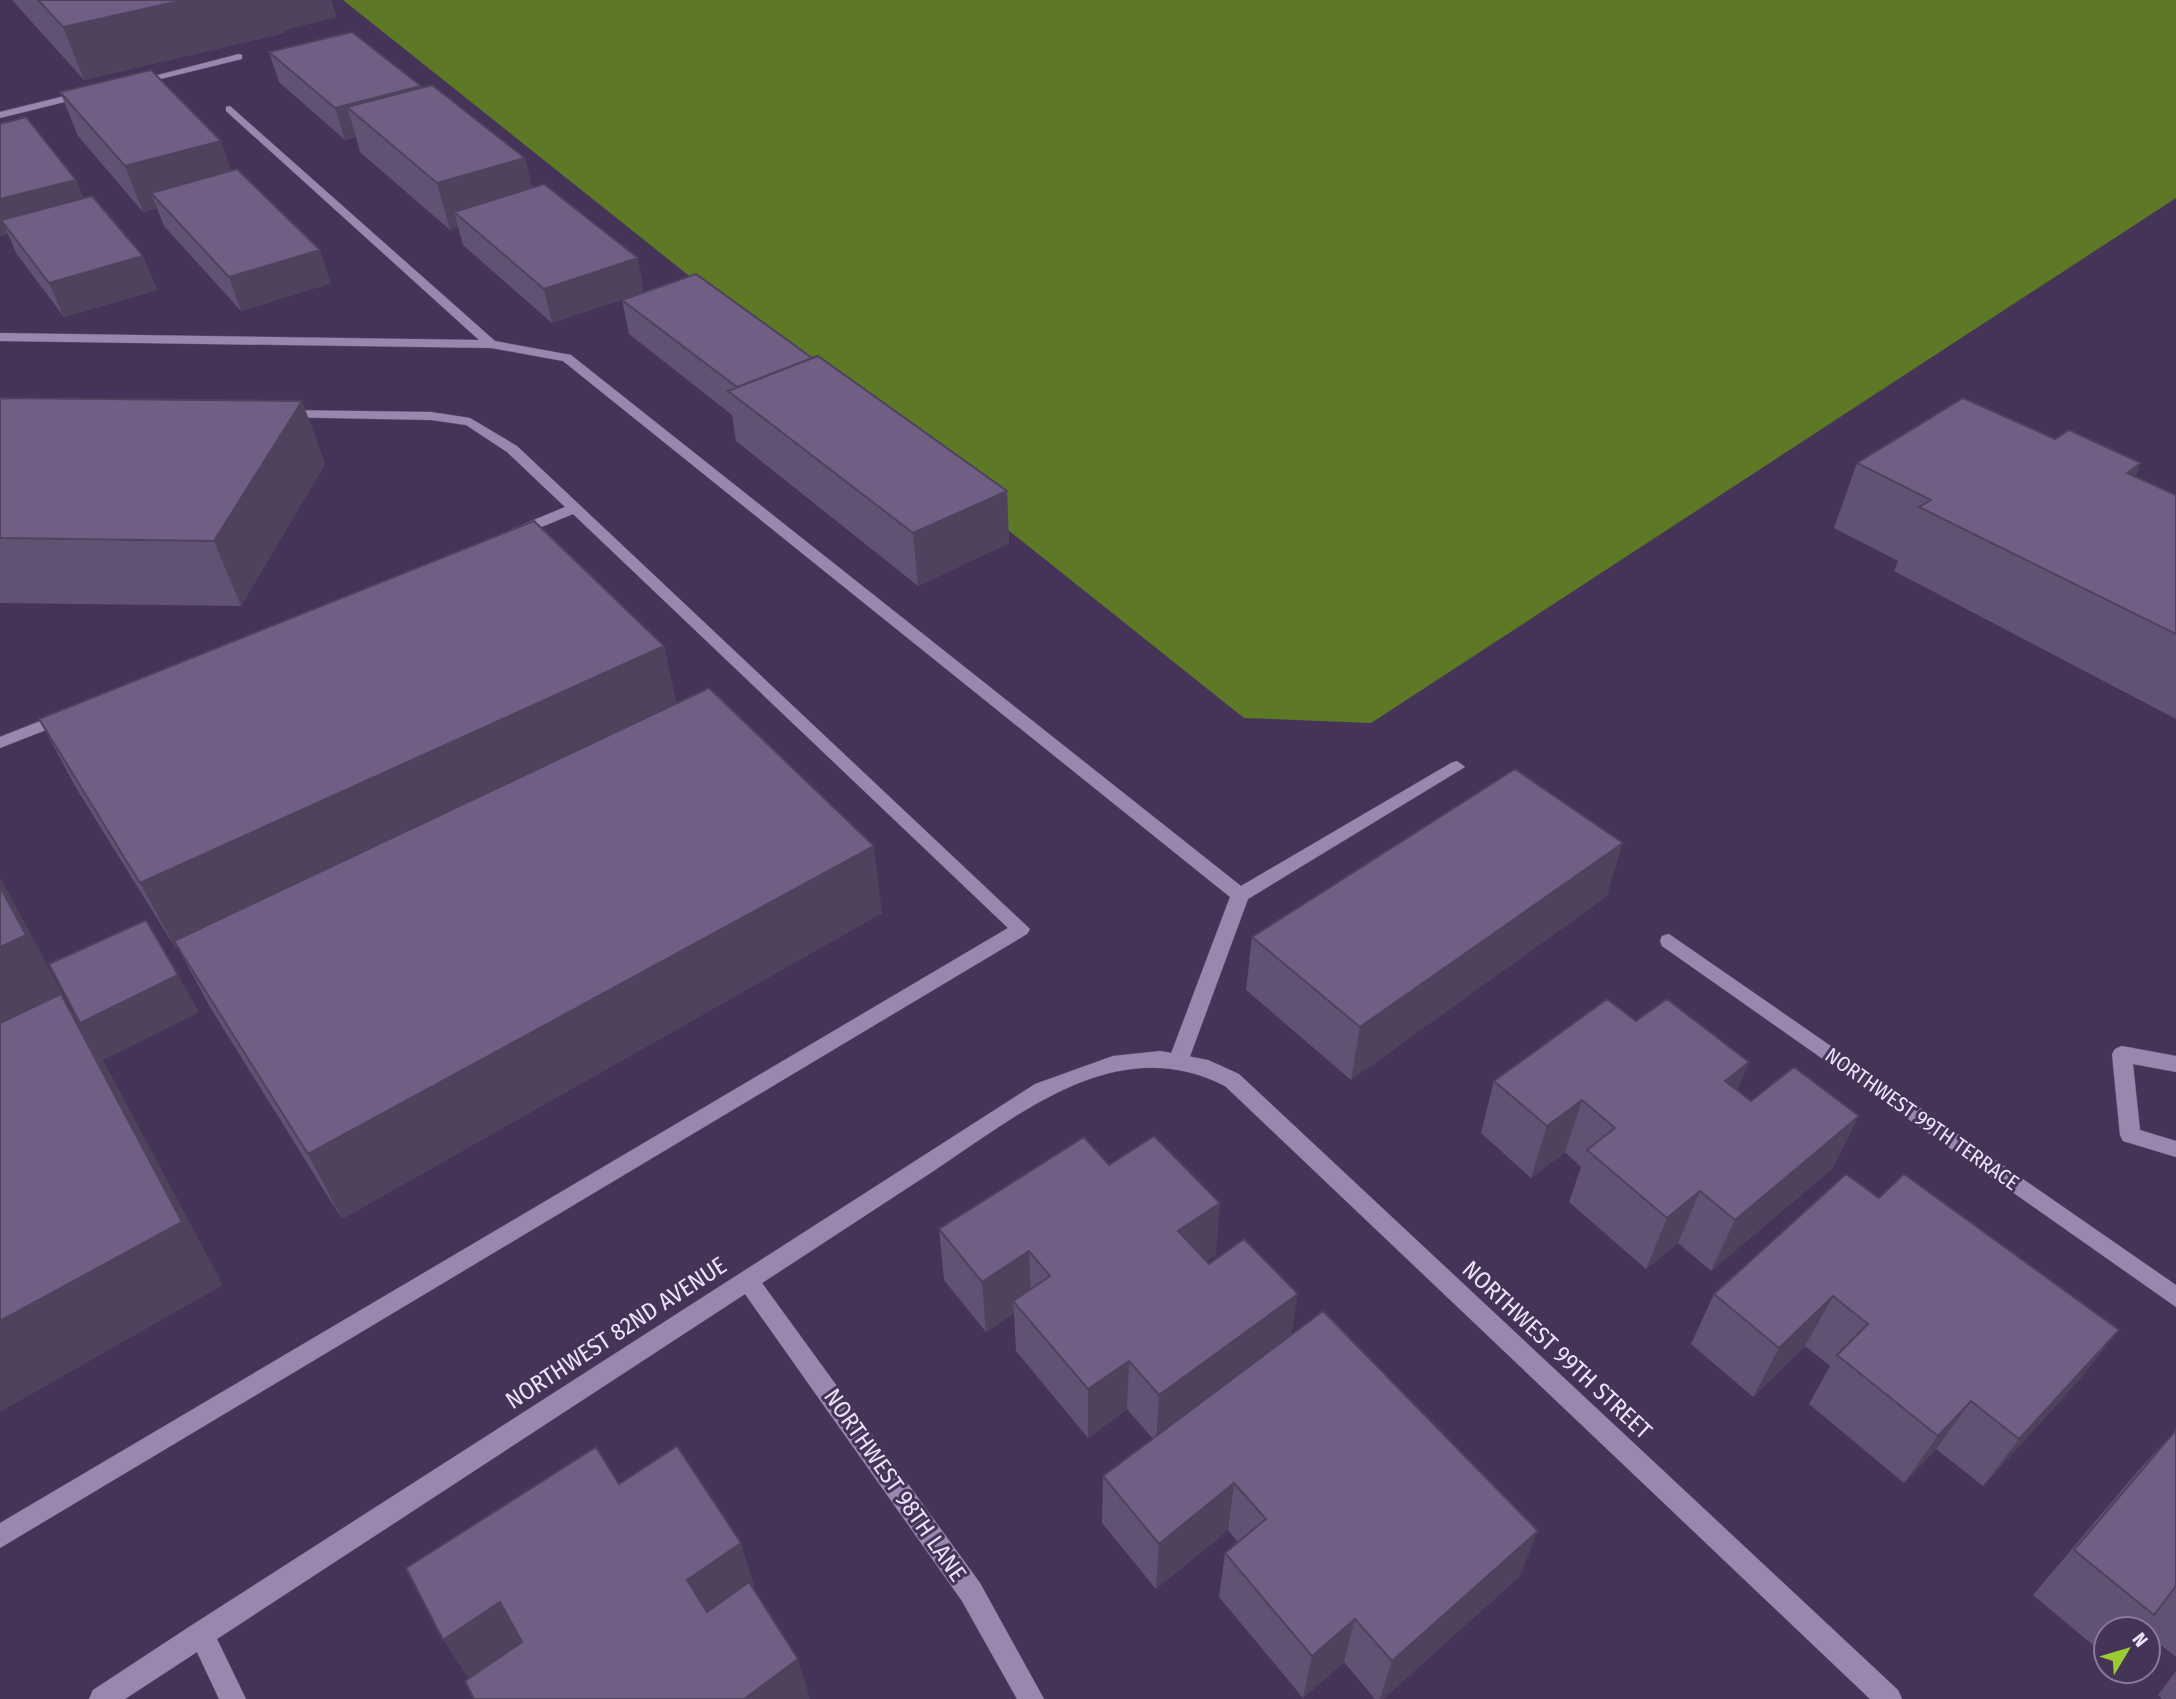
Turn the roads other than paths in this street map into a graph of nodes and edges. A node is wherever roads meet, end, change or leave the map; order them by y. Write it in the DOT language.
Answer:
graph roads {
  1 [pos="239,57"];
  2 [pos="119,86"];
  3 [pos="93,92"];
  4 [pos="230,109"];
  5 [pos="0,115"];
  6 [pos="0,337"];
  7 [pos="491,344"];
  8 [pos="264,414"];
  9 [pos="575,508"];
  10 [pos="499,539"];
  11 [pos="77,712"];
  12 [pos="0,743"];
  13 [pos="1457,767"];
  14 [pos="1240,895"];
  15 [pos="1669,941"];
  16 [pos="1179,1059"];
  17 [pos="2176,1064"];
  18 [pos="2176,1149"];
  19 [pos="747,1279"];
  20 [pos="2176,1297"];
  21 [pos="0,1536"];
  22 [pos="201,1634"];
  23 [pos="102,1699"];
  24 [pos="233,1699"];
  25 [pos="1031,1699"];
  26 [pos="1889,1699"];
  1 -- 2 [label="street"];
  3 -- 5 [label="street"];
  4 -- 7 [label="street"];
  6 -- 7 [label="street"];
  7 -- 14 [label="street"];
  8 -- 9 [label="street"];
  9 -- 10 [label="street"];
  9 -- 21 [label="street"];
  11 -- 12 [label="street"];
  13 -- 14 [label="street"];
  14 -- 16 [label="street"];
  15 -- 20 [label="street, NORTHWEST 99TH TERRACE"];
  16 -- 19 [label="street, NORTHWEST 82ND AVENUE"];
  16 -- 26 [label="street, NORTHWEST 99TH STREET"];
  17 -- 18 [label="street"];
  19 -- 22 [label="street, NORTHWEST 82ND AVENUE"];
  19 -- 25 [label="street, NORTHWEST 98TH LANE"];
  22 -- 23 [label="street, NORTHWEST 82ND AVENUE"];
  22 -- 24 [label="street"];
}
